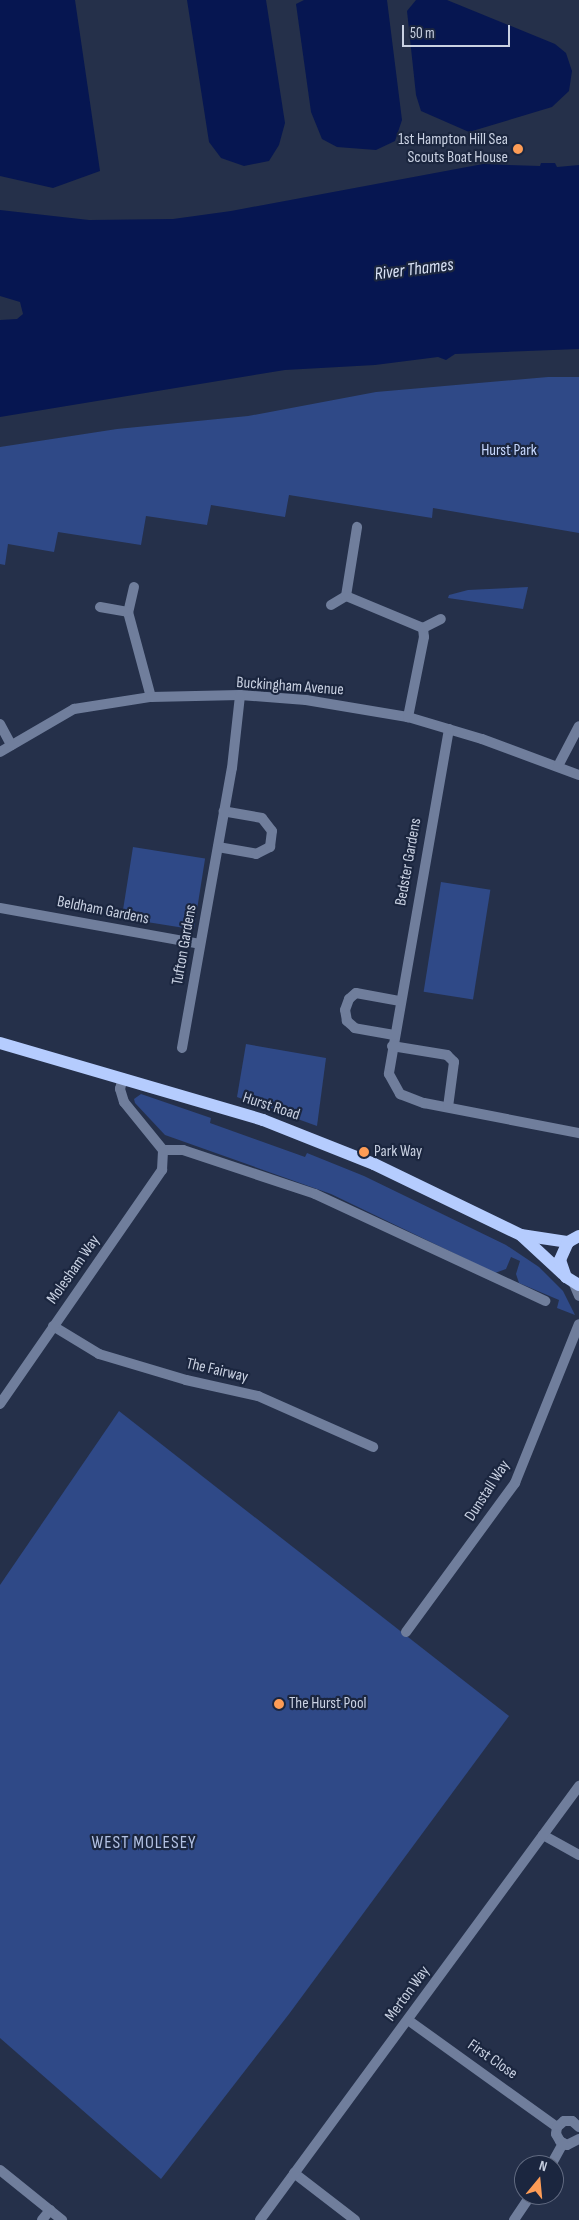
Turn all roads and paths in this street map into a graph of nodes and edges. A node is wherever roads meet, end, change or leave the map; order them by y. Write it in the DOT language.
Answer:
graph roads {
  1 [pos="357,527"];
  2 [pos="134,586"];
  3 [pos="346,596"];
  4 [pos="331,605"];
  5 [pos="100,607"];
  6 [pos="128,612"];
  7 [pos="441,619"];
  8 [pos="423,628"];
  9 [pos="240,695"];
  10 [pos="151,697"];
  11 [pos="408,717"];
  12 [pos="0,724"];
  13 [pos="579,726"];
  14 [pos="448,729"];
  15 [pos="11,745"];
  16 [pos="0,752"];
  17 [pos="558,766"];
  18 [pos="579,775"];
  19 [pos="224,811"];
  20 [pos="218,847"];
  21 [pos="0,908"];
  22 [pos="200,944"];
  23 [pos="400,1001"];
  24 [pos="393,1041"];
  25 [pos="0,1042"];
  26 [pos="182,1048"];
  27 [pos="123,1078"];
  28 [pos="448,1107"];
  29 [pos="577,1134"];
  30 [pos="163,1150"];
  31 [pos="520,1234"];
  32 [pos="575,1237"];
  33 [pos="575,1285"];
  34 [pos="545,1301"];
  35 [pos="579,1324"];
  36 [pos="53,1326"];
  37 [pos="0,1404"];
  38 [pos="374,1447"];
  39 [pos="406,1632"];
  40 [pos="579,1786"];
  41 [pos="543,1834"];
  42 [pos="579,1855"];
  43 [pos="408,2020"];
  44 [pos="557,2127"];
  45 [pos="579,2127"];
  46 [pos="579,2139"];
  47 [pos="563,2144"];
  48 [pos="557,2155"];
  49 [pos="0,2170"];
  50 [pos="294,2173"];
  51 [pos="524,2205"];
  52 [pos="50,2210"];
  53 [pos="42,2220"];
  54 [pos="62,2220"];
  55 [pos="260,2220"];
  56 [pos="355,2220"];
  57 [pos="514,2220"];
  1 -- 3 [label="street"];
  2 -- 6 [label="street"];
  3 -- 4 [label="street"];
  3 -- 8 [label="street"];
  5 -- 6 [label="street"];
  6 -- 10 [label="street"];
  7 -- 8 [label="street"];
  8 -- 11 [label="street"];
  9 -- 10 [label="street, Buckingham Avenue"];
  9 -- 11 [label="street, Buckingham Avenue"];
  9 -- 19 [label="street, Tufton Gardens"];
  10 -- 15 [label="street, Buckingham Avenue"];
  11 -- 14 [label="street, Buckingham Avenue"];
  12 -- 15 [label="street"];
  13 -- 17 [label="street"];
  14 -- 17 [label="street, Buckingham Avenue"];
  14 -- 23 [label="street, Bedster Gardens"];
  15 -- 16 [label="street, Buckingham Avenue"];
  17 -- 18 [label="street, Buckingham Avenue"];
  19 -- 20 [label="street, Tufton Gardens"];
  19 -- 20 [label="street"];
  20 -- 22 [label="street, Tufton Gardens"];
  21 -- 22 [label="street, Beldham Gardens"];
  22 -- 26 [label="street, Tufton Gardens"];
  23 -- 24 [label="street, Bedster Gardens"];
  23 -- 24 [label="street"];
  24 -- 28 [label="street, Bedster Gardens"];
  24 -- 28 [label="street"];
  25 -- 27 [label="main road, Hurst Road"];
  27 -- 30 [label="street"];
  27 -- 31 [label="main road, Hurst Road"];
  28 -- 29 [label="street, Bedster Gardens"];
  30 -- 34 [label="street"];
  30 -- 36 [label="street, Molesham Way"];
  31 -- 32 [label="main road, Hurst Road"];
  31 -- 33 [label="main road, Hurst Road"];
  32 -- 33 [label="main road"];
  35 -- 39 [label="street, Dunstall Way"];
  36 -- 37 [label="street, Molesham Way"];
  36 -- 38 [label="street, The Fairway"];
  40 -- 41 [label="street, Merton Way"];
  41 -- 42 [label="street"];
  41 -- 43 [label="street, Merton Way"];
  43 -- 44 [label="street, First Close"];
  43 -- 50 [label="street, Merton Way"];
  44 -- 45 [label="street"];
  44 -- 47 [label="street"];
  46 -- 47 [label="street"];
  47 -- 48 [label="street"];
  49 -- 52 [label="street"];
  50 -- 55 [label="street, Merton Way"];
  50 -- 56 [label="street"];
  51 -- 57 [label="street"];
  52 -- 53 [label="street"];
  52 -- 54 [label="street"];
}
